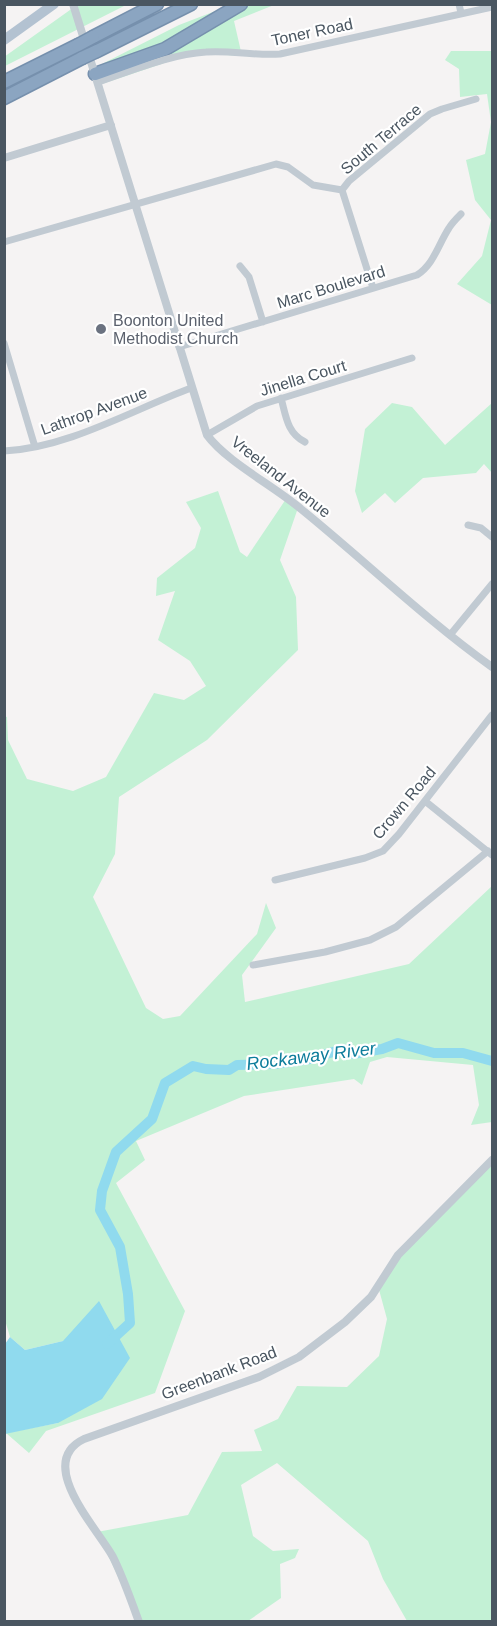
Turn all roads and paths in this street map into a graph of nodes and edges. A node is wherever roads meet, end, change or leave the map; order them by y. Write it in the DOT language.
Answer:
graph roads {
  1 [pos="54,4"];
  2 [pos="73,4"];
  3 [pos="157,4"];
  4 [pos="191,4"];
  5 [pos="241,4"];
  6 [pos="459,4"];
  7 [pos="492,7"];
  8 [pos="461,14"];
  9 [pos="4,40"];
  10 [pos="97,78"];
  11 [pos="4,82"];
  12 [pos="4,98"];
  13 [pos="476,99"];
  14 [pos="111,124"];
  15 [pos="4,158"];
  16 [pos="342,190"];
  17 [pos="135,204"];
  18 [pos="462,214"];
  19 [pos="4,242"];
  20 [pos="240,266"];
  21 [pos="373,288"];
  22 [pos="263,322"];
  23 [pos="5,344"];
  24 [pos="179,347"];
  25 [pos="412,358"];
  26 [pos="191,388"];
  27 [pos="281,398"];
  28 [pos="207,435"];
  29 [pos="305,442"];
  30 [pos="34,447"];
  31 [pos="4,451"];
  32 [pos="468,525"];
  33 [pos="492,537"];
  34 [pos="492,584"];
  35 [pos="450,635"];
  36 [pos="492,667"];
  37 [pos="492,715"];
  38 [pos="425,801"];
  39 [pos="490,853"];
  40 [pos="275,880"];
  41 [pos="253,965"];
  42 [pos="492,1160"];
  43 [pos="139,1622"];
  1 -- 9 [label="main road"];
  2 -- 10 [label="street, Vreeland Avenue"];
  3 -- 11 [label="highway, bridge"];
  4 -- 12 [label="highway, bridge"];
  5 -- 10 [label="highway"];
  6 -- 8 [label="street"];
  7 -- 8 [label="street, Toner Road"];
  8 -- 10 [label="street, Toner Road"];
  10 -- 14 [label="street, Vreeland Avenue"];
  13 -- 16 [label="street, South Terrace"];
  14 -- 15 [label="street"];
  14 -- 17 [label="street, Vreeland Avenue"];
  16 -- 17 [label="street, South Terrace"];
  16 -- 21 [label="street"];
  17 -- 19 [label="street, South Terrace"];
  17 -- 24 [label="street, Vreeland Avenue"];
  18 -- 21 [label="street, Marc Boulevard"];
  20 -- 22 [label="street"];
  21 -- 22 [label="street, Marc Boulevard"];
  22 -- 24 [label="street, Marc Boulevard"];
  23 -- 30 [label="street"];
  24 -- 26 [label="street, Vreeland Avenue"];
  25 -- 27 [label="street, Jinella Court"];
  26 -- 28 [label="street, Vreeland Avenue"];
  26 -- 30 [label="street, Lathrop Avenue"];
  27 -- 28 [label="street, Jinella Court"];
  27 -- 29 [label="street"];
  28 -- 35 [label="street, Vreeland Avenue"];
  30 -- 31 [label="street, Lathrop Avenue"];
  32 -- 33 [label="street"];
  34 -- 35 [label="street"];
  35 -- 36 [label="street, Vreeland Avenue"];
  37 -- 38 [label="street, Crown Road"];
  38 -- 39 [label="street"];
  38 -- 40 [label="street, Crown Road"];
  39 -- 41 [label="street"];
  42 -- 43 [label="street, Greenbank Road"];
}
